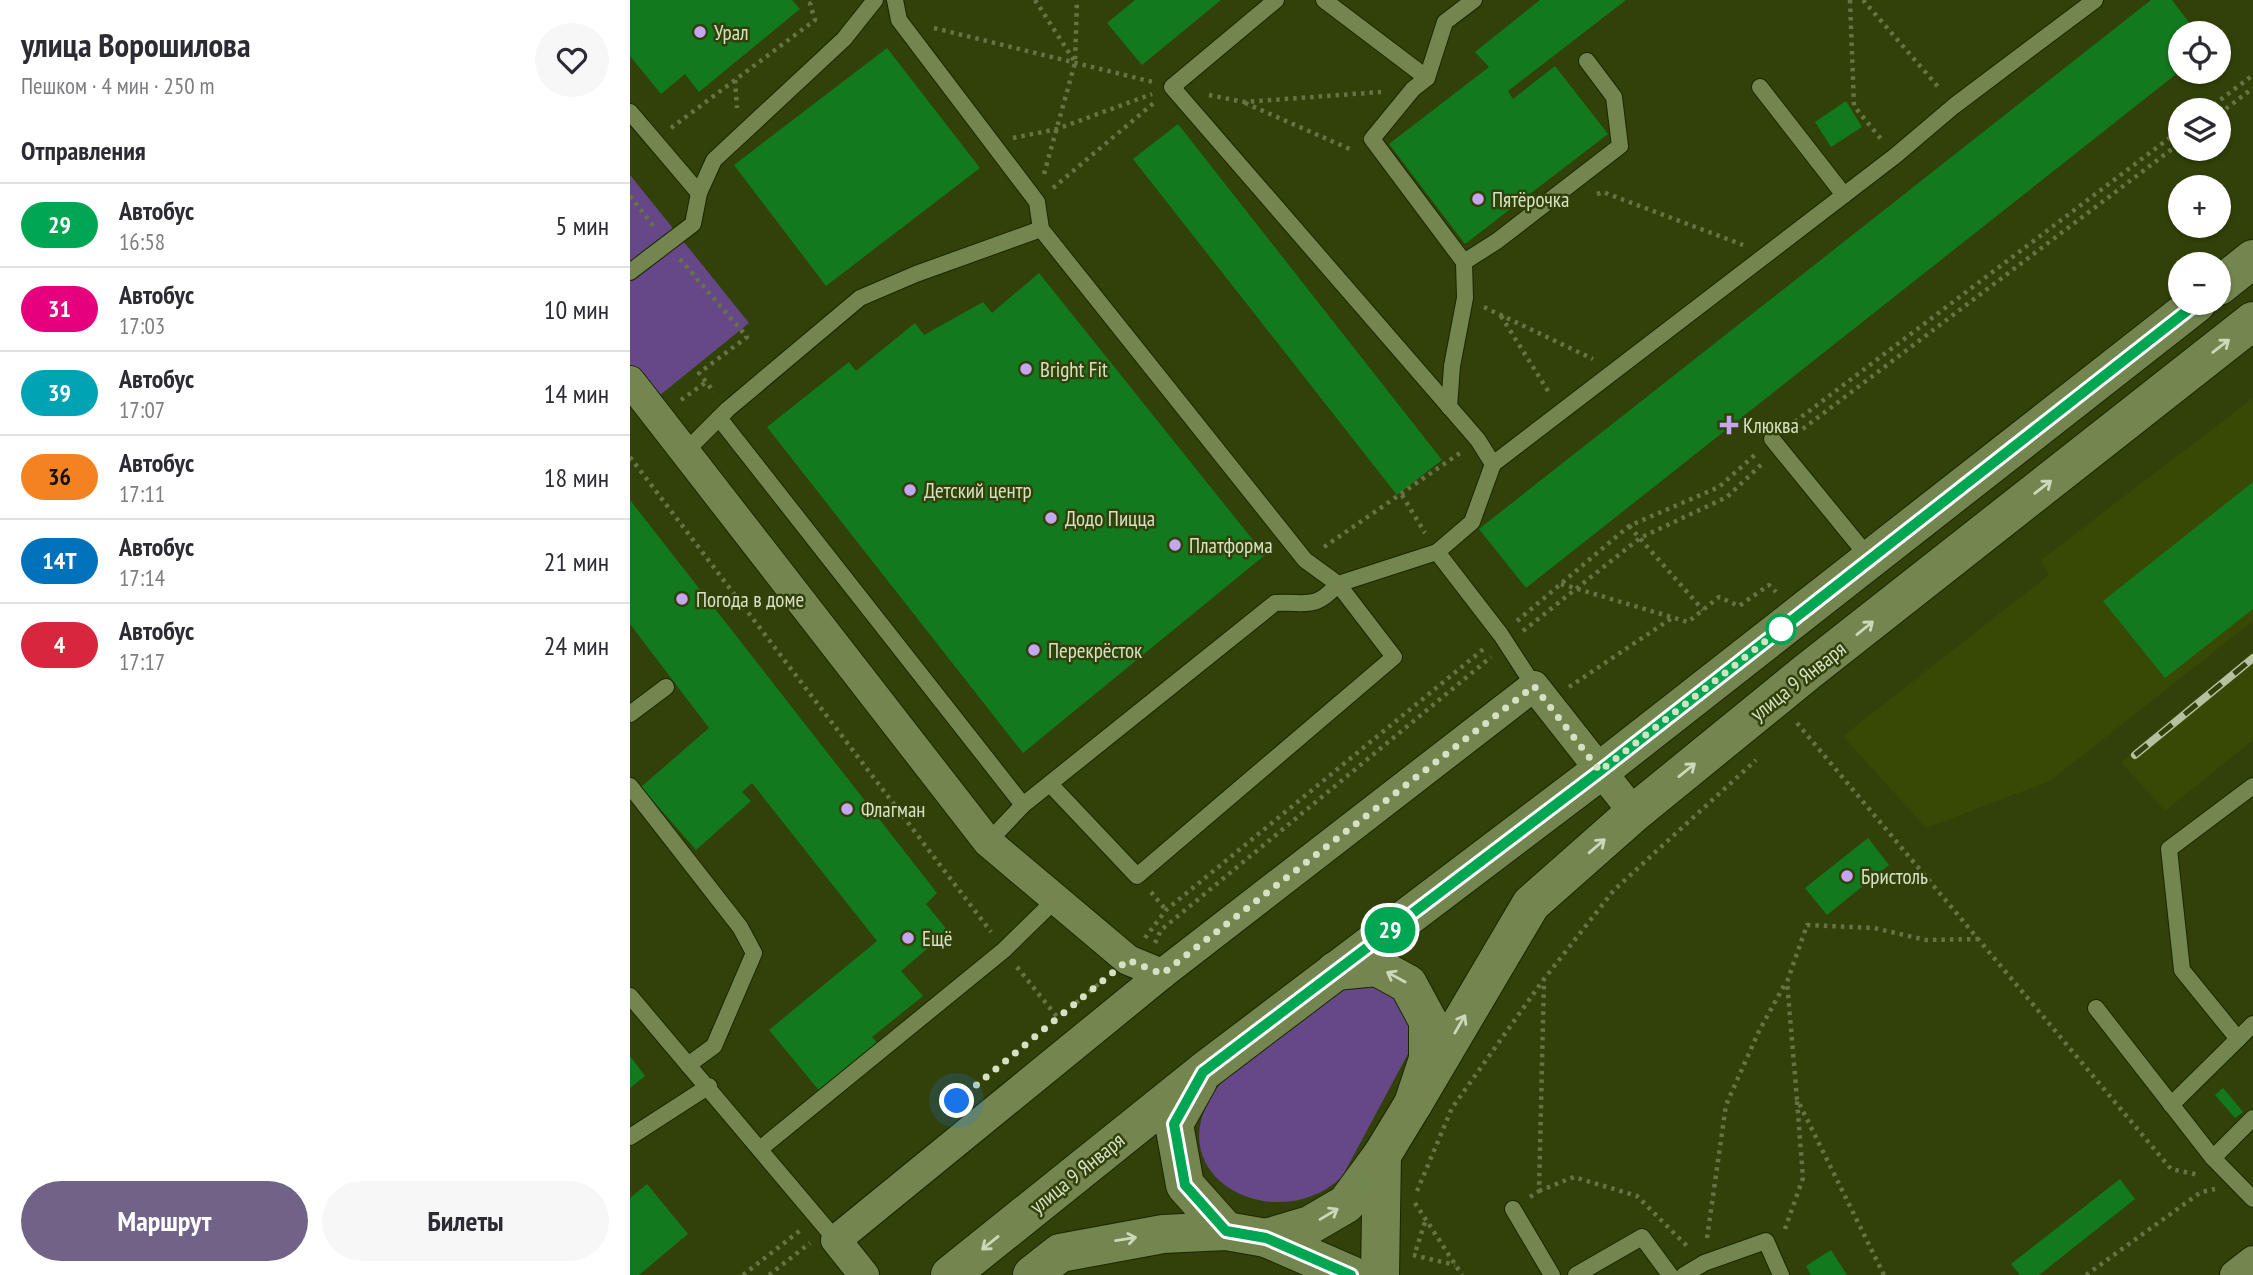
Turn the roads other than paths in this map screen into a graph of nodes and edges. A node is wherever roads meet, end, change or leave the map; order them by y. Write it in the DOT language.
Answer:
graph roads {
  1 [pos="875,0"];
  2 [pos="895,0"];
  3 [pos="1276,0"];
  4 [pos="1324,0"];
  5 [pos="1474,0"];
  6 [pos="2095,0"];
  7 [pos="1587,61"];
  8 [pos="1427,78"];
  9 [pos="1760,87"];
  10 [pos="630,112"];
  11 [pos="699,193"];
  12 [pos="1844,195"];
  13 [pos="1041,229"];
  14 [pos="2253,259"];
  15 [pos="1464,262"];
  16 [pos="630,272"];
  17 [pos="2231,276"];
  18 [pos="2182,315"];
  19 [pos="2253,321"];
  20 [pos="630,381"];
  21 [pos="1449,407"];
  22 [pos="723,414"];
  23 [pos="1772,439"];
  24 [pos="685,452"];
  25 [pos="1493,464"];
  26 [pos="1437,552"];
  27 [pos="1870,559"];
  28 [pos="1338,584"];
  29 [pos="666,687"];
  30 [pos="1540,694"];
  31 [pos="630,714"];
  32 [pos="1600,771"];
  33 [pos="1050,784"];
  34 [pos="630,786"];
  35 [pos="2253,786"];
  36 [pos="1023,805"];
  37 [pos="1634,813"];
  38 [pos="988,842"];
  39 [pos="1054,901"];
  40 [pos="1335,971"];
  41 [pos="1162,974"];
  42 [pos="630,996"];
  43 [pos="2096,1008"];
  44 [pos="2253,1024"];
  45 [pos="2238,1039"];
  46 [pos="688,1065"];
  47 [pos="1203,1072"];
  48 [pos="709,1086"];
  49 [pos="1413,1104"];
  50 [pos="2171,1105"];
  51 [pos="2253,1118"];
  52 [pos="630,1137"];
  53 [pos="760,1149"];
  54 [pos="1382,1155"];
  55 [pos="2213,1158"];
  56 [pos="2253,1199"];
  57 [pos="1513,1209"];
  58 [pos="1226,1231"];
  59 [pos="1266,1238"];
  60 [pos="835,1240"];
  61 [pos="2253,1261"];
  62 [pos="1393,1268"];
  63 [pos="864,1275"];
  64 [pos="950,1275"];
  65 [pos="1032,1275"];
  66 [pos="1351,1275"];
  67 [pos="1552,1275"];
  68 [pos="1576,1275"];
  69 [pos="1670,1275"];
  70 [pos="1684,1275"];
  71 [pos="1781,1275"];
  72 [pos="2235,1275"];
  1 -- 11 [label="lane"];
  2 -- 13 [label="lane"];
  3 -- 21 [label="lane"];
  4 -- 8 [label="lane"];
  5 -- 8 [label="lane"];
  6 -- 12 [label="lane"];
  7 -- 15 [label="lane"];
  8 -- 15 [label="lane"];
  9 -- 12 [label="lane"];
  10 -- 11 [label="lane"];
  11 -- 16 [label="lane"];
  12 -- 25 [label="lane"];
  13 -- 22 [label="lane"];
  13 -- 28 [label="lane"];
  14 -- 17 [label="main road"];
  15 -- 21 [label="lane"];
  18 -- 27 [label="main road"];
  37 -- 19 [label="main road, улица 9 Января, one-way"];
  20 -- 24 [label="street"];
  21 -- 25 [label="lane"];
  22 -- 24 [label="lane"];
  22 -- 36 [label="lane"];
  23 -- 27 [label="lane"];
  24 -- 38 [label="street"];
  25 -- 26 [label="lane"];
  26 -- 28 [label="lane"];
  26 -- 30 [label="lane"];
  27 -- 32 [label="main road"];
  28 -- 33 [label="lane"];
  28 -- 33 [label="lane"];
  29 -- 31 [label="lane"];
  30 -- 32 [label="street"];
  30 -- 41 [label="street"];
  32 -- 37 [label="street"];
  32 -- 40 [label="main road"];
  33 -- 36 [label="lane"];
  34 -- 46 [label="lane"];
  35 -- 45 [label="lane"];
  36 -- 38 [label="lane"];
  49 -- 37 [label="main road, улица 9 Января, one-way"];
  38 -- 39 [label="street"];
  39 -- 41 [label="street"];
  39 -- 53 [label="lane"];
  40 -- 47 [label="main road, улица 9 Января"];
  49 -- 40 [label="main road, one-way"];
  41 -- 60 [label="street"];
  42 -- 46 [label="lane"];
  43 -- 50 [label="lane"];
  44 -- 45 [label="lane"];
  45 -- 50 [label="lane"];
  46 -- 48 [label="lane"];
  47 -- 58 [label="main road"];
  47 -- 64 [label="main road, улица 9 Января, one-way"];
  48 -- 52 [label="lane"];
  48 -- 53 [label="lane"];
  49 -- 54 [label="main road"];
  50 -- 55 [label="lane"];
  51 -- 55 [label="lane"];
  53 -- 60 [label="lane"];
  59 -- 54 [label="main road, one-way"];
  54 -- 62 [label="main road"];
  55 -- 56 [label="lane"];
  57 -- 67 [label="lane"];
  58 -- 59 [label="main road"];
  65 -- 58 [label="main road, one-way"];
  59 -- 66 [label="main road"];
  60 -- 63 [label="street"];
  61 -- 72 [label="street"];
  68 -- 69 [label="lane"];
  70 -- 71 [label="lane"];
}
